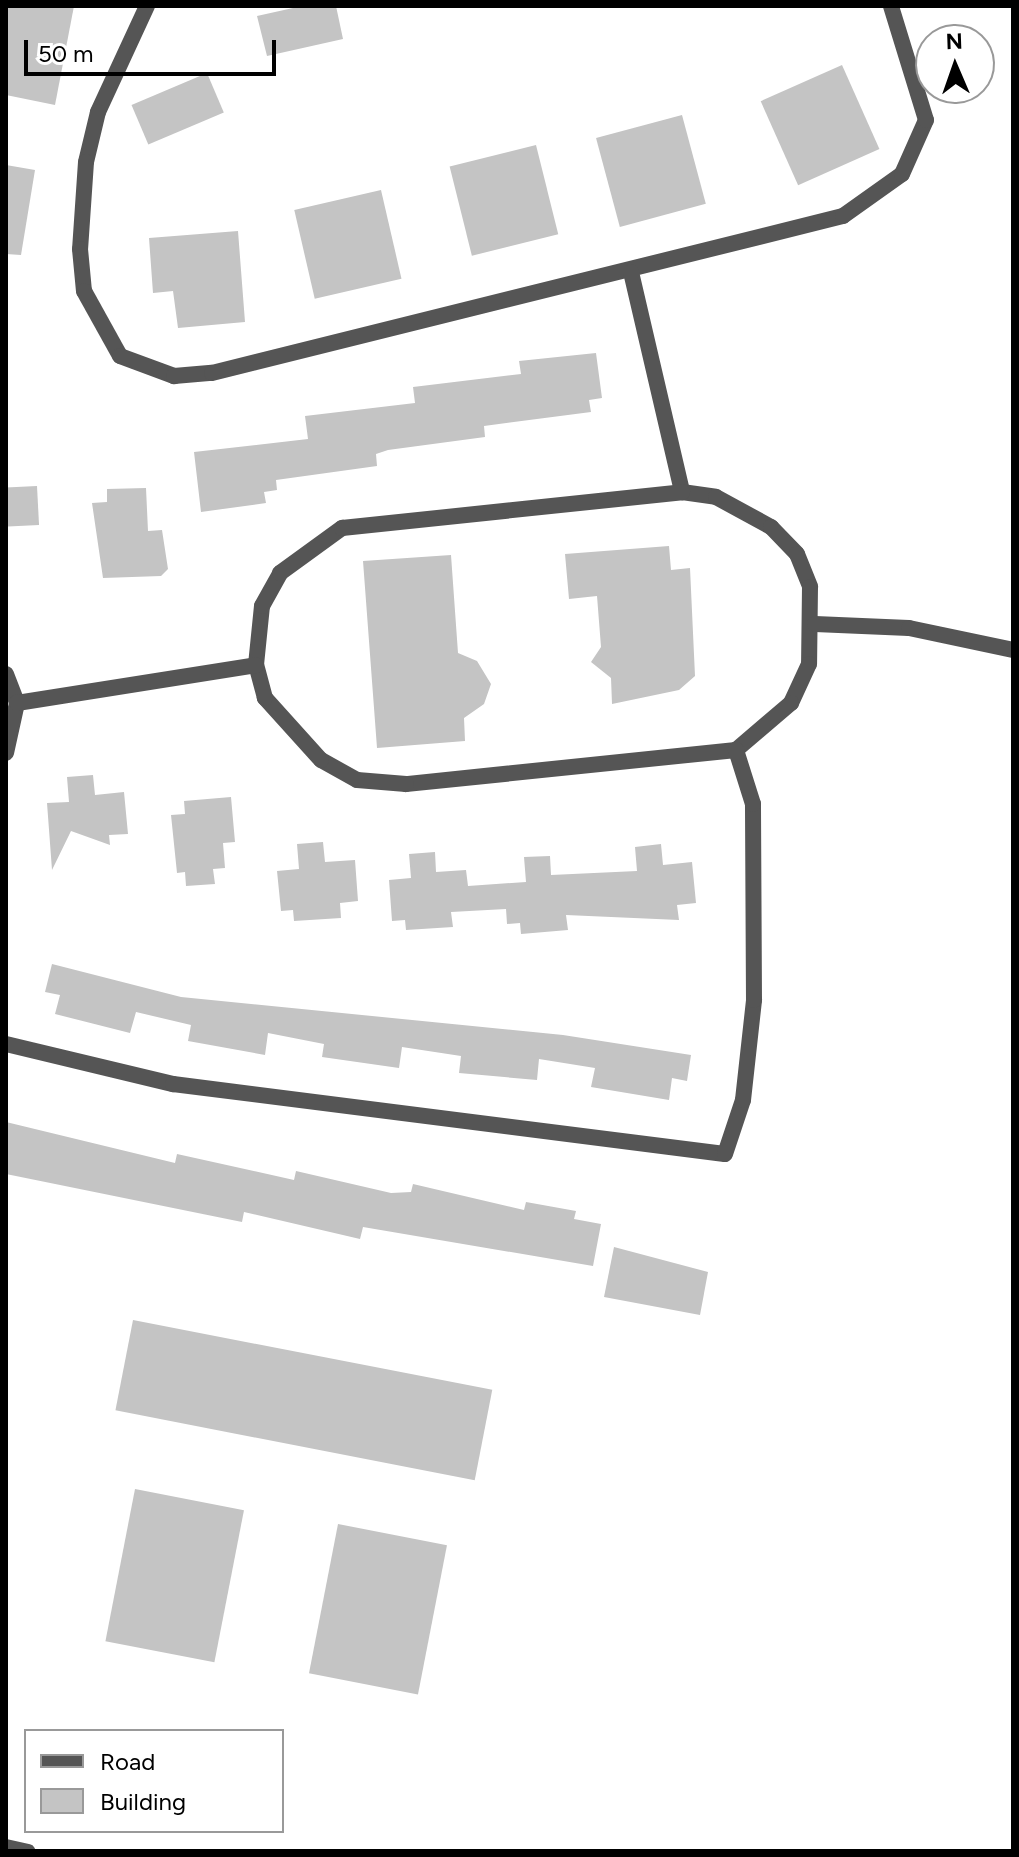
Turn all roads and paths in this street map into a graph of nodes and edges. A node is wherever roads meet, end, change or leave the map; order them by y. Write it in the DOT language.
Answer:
graph roads {
  1 [pos="147,6"];
  2 [pos="891,6"];
  3 [pos="631,272"];
  4 [pos="682,492"];
  5 [pos="815,624"];
  6 [pos="1013,650"];
  7 [pos="256,665"];
  8 [pos="6,674"];
  9 [pos="17,703"];
  10 [pos="736,750"];
  11 [pos="6,753"];
  12 [pos="6,1044"];
  13 [pos="6,1846"];
  14 [pos="28,1851"];
  1 -- 3 [label="street"];
  2 -- 3 [label="street"];
  3 -- 4 [label="street"];
  4 -- 5 [label="street"];
  4 -- 7 [label="street"];
  5 -- 6 [label="street"];
  5 -- 10 [label="street"];
  7 -- 9 [label="street"];
  7 -- 10 [label="street"];
  8 -- 9 [label="street"];
  9 -- 11 [label="street"];
  10 -- 12 [label="street"];
  13 -- 14 [label="lane"];
}
